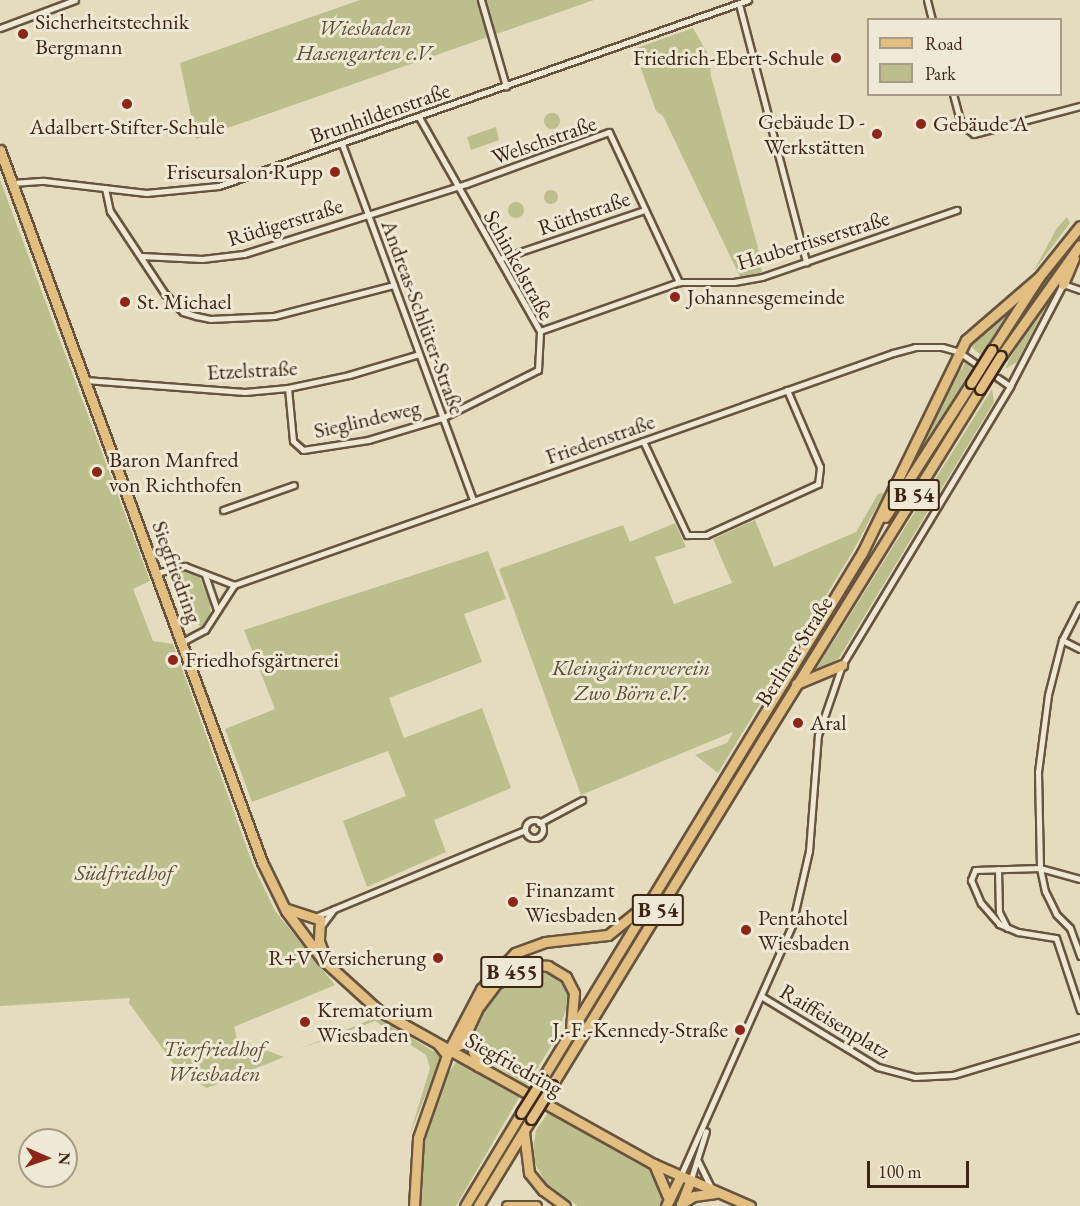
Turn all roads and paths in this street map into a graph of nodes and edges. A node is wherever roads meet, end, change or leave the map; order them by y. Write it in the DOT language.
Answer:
graph roads {
  1 [pos="75,0"];
  2 [pos="481,0"];
  3 [pos="748,0"];
  4 [pos="927,0"];
  5 [pos="739,4"];
  6 [pos="932,18"];
  7 [pos="0,28"];
  8 [pos="506,86"];
  9 [pos="954,96"];
  10 [pos="1080,106"];
  11 [pos="419,117"];
  12 [pos="342,144"];
  13 [pos="0,150"];
  14 [pos="12,183"];
  15 [pos="457,186"];
  16 [pos="105,188"];
  17 [pos="645,210"];
  18 [pos="957,210"];
  19 [pos="368,215"];
  20 [pos="1080,226"];
  21 [pos="1080,246"];
  22 [pos="141,256"];
  23 [pos="499,259"];
  24 [pos="806,262"];
  25 [pos="1039,277"];
  26 [pos="679,282"];
  27 [pos="1063,284"];
  28 [pos="394,285"];
  29 [pos="1080,290"];
  30 [pos="540,331"];
  31 [pos="959,352"];
  32 [pos="419,354"];
  33 [pos="976,364"];
  34 [pos="998,378"];
  35 [pos="85,380"];
  36 [pos="1010,386"];
  37 [pos="288,388"];
  38 [pos="787,390"];
  39 [pos="442,418"];
  40 [pos="643,441"];
  41 [pos="294,485"];
  42 [pos="473,501"];
  43 [pos="223,510"];
  44 [pos="862,553"];
  45 [pos="156,573"];
  46 [pos="204,574"];
  47 [pos="234,585"];
  48 [pos="1080,605"];
  49 [pos="217,610"];
  50 [pos="1062,640"];
  51 [pos="182,642"];
  52 [pos="1080,649"];
  53 [pos="842,665"];
  54 [pos="796,684"];
  55 [pos="582,800"];
  56 [pos="539,822"];
  57 [pos="525,830"];
  58 [pos="1040,868"];
  59 [pos="998,869"];
  60 [pos="1080,879"];
  61 [pos="657,889"];
  62 [pos="337,906"];
  63 [pos="307,920"];
  64 [pos="322,924"];
  65 [pos="1008,929"];
  66 [pos="319,935"];
  67 [pos="309,938"];
  68 [pos="1080,956"];
  69 [pos="328,965"];
  70 [pos="761,996"];
  71 [pos="1080,1010"];
  72 [pos="467,1032"];
  73 [pos="570,1034"];
  74 [pos="1080,1037"];
  75 [pos="439,1044"];
  76 [pos="449,1050"];
  77 [pos="478,1066"];
  78 [pos="710,1118"];
  79 [pos="524,1130"];
  80 [pos="698,1159"];
  81 [pos="654,1164"];
  82 [pos="680,1178"];
  83 [pos="690,1182"];
  84 [pos="716,1193"];
  85 [pos="668,1203"];
  86 [pos="680,1205"];
  87 [pos="414,1206"];
  88 [pos="465,1206"];
  89 [pos="478,1206"];
  90 [pos="507,1206"];
  91 [pos="536,1206"];
  92 [pos="565,1206"];
  93 [pos="750,1206"];
  1 -- 7 [label="street"];
  2 -- 8 [label="street"];
  3 -- 5 [label="street, Brunhildenstraße"];
  4 -- 6 [label="street"];
  5 -- 8 [label="street, Brunhildenstraße"];
  5 -- 24 [label="street"];
  8 -- 11 [label="street, Brunhildenstraße"];
  9 -- 10 [label="street"];
  11 -- 12 [label="street, Brunhildenstraße"];
  11 -- 15 [label="street, Schinkelstraße"];
  12 -- 16 [label="street, Brunhildenstraße"];
  12 -- 19 [label="street, Andreas-Schlüter-Straße"];
  13 -- 14 [label="main road, Siegfriedring"];
  14 -- 16 [label="street, Brunhildenstraße"];
  14 -- 35 [label="main road, Siegfriedring"];
  15 -- 17 [label="street, Welschstraße"];
  15 -- 19 [label="street, Welschstraße"];
  15 -- 23 [label="street, Schinkelstraße"];
  16 -- 22 [label="street"];
  17 -- 23 [label="street, Rüthstraße"];
  17 -- 26 [label="street, Welschstraße"];
  18 -- 24 [label="street, Hauberrisserstraße"];
  19 -- 22 [label="street, Rüdigerstraße"];
  19 -- 28 [label="street, Andreas-Schlüter-Straße"];
  20 -- 25 [label="main road, Berliner Straße / B 54"];
  21 -- 27 [label="main road"];
  21 -- 54 [label="main road, Berliner Straße / B 54, bridge"];
  22 -- 28 [label="street"];
  23 -- 30 [label="street, Schinkelstraße"];
  24 -- 26 [label="street, Hauberrisserstraße"];
  25 -- 31 [label="main road"];
  25 -- 44 [label="main road, Berliner Straße / B 54, bridge"];
  26 -- 30 [label="street, Hauberrisserstraße"];
  27 -- 29 [label="street"];
  27 -- 36 [label="street"];
  28 -- 32 [label="street, Andreas-Schlüter-Straße"];
  30 -- 39 [label="street, Schinkelstraße"];
  31 -- 33 [label="street, Friedenstraße"];
  31 -- 38 [label="street, Friedenstraße"];
  31 -- 44 [label="main road"];
  32 -- 37 [label="street, Etzelstraße"];
  32 -- 39 [label="street, Andreas-Schlüter-Straße"];
  34 -- 36 [label="street"];
  35 -- 37 [label="street, Etzelstraße"];
  35 -- 45 [label="main road, Siegfriedring"];
  36 -- 53 [label="street"];
  37 -- 39 [label="street, Sieglindeweg"];
  38 -- 40 [label="street, Friedenstraße"];
  38 -- 40 [label="street"];
  39 -- 42 [label="street, Andreas-Schlüter-Straße"];
  40 -- 42 [label="street, Friedenstraße"];
  41 -- 43 [label="street"];
  42 -- 47 [label="street, Friedenstraße"];
  44 -- 61 [label="main road, Berliner Straße / B 54"];
  45 -- 46 [label="street"];
  45 -- 51 [label="main road, Siegfriedring"];
  46 -- 47 [label="street"];
  46 -- 49 [label="street"];
  47 -- 49 [label="street"];
  48 -- 50 [label="street"];
  49 -- 51 [label="street"];
  50 -- 52 [label="street"];
  50 -- 58 [label="street"];
  51 -- 63 [label="main road, Siegfriedring"];
  53 -- 54 [label="main road"];
  53 -- 70 [label="street"];
  54 -- 79 [label="main road, Berliner Straße / B 54, bridge"];
  55 -- 56 [label="street"];
  56 -- 57 [label="street"];
  56 -- 57 [label="street"];
  57 -- 62 [label="street"];
  58 -- 59 [label="street"];
  58 -- 60 [label="street"];
  58 -- 68 [label="street"];
  59 -- 65 [label="street"];
  59 -- 65 [label="street"];
  61 -- 73 [label="main road, B 54"];
  61 -- 76 [label="main road"];
  62 -- 63 [label="street"];
  62 -- 64 [label="street"];
  63 -- 64 [label="main road, Siegfriedring"];
  63 -- 67 [label="main road, Siegfriedring"];
  64 -- 66 [label="main road"];
  65 -- 71 [label="street"];
  66 -- 67 [label="main road"];
  66 -- 69 [label="main road"];
  67 -- 69 [label="main road, Siegfriedring"];
  69 -- 75 [label="main road, Siegfriedring"];
  70 -- 74 [label="street, Raiffeisenplatz"];
  70 -- 78 [label="street"];
  72 -- 73 [label="main road, B 455"];
  72 -- 76 [label="main road"];
  72 -- 77 [label="main road"];
  73 -- 88 [label="main road, B 455, bridge"];
  75 -- 76 [label="main road, Siegfriedring"];
  75 -- 87 [label="main road"];
  76 -- 77 [label="main road, Siegfriedring"];
  77 -- 81 [label="main road, Siegfriedring"];
  78 -- 80 [label="street"];
  78 -- 82 [label="street"];
  79 -- 89 [label="main road, B 54"];
  79 -- 92 [label="main road"];
  80 -- 83 [label="street"];
  80 -- 84 [label="street"];
  81 -- 82 [label="main road, Siegfriedring"];
  81 -- 85 [label="main road"];
  82 -- 83 [label="main road, Siegfriedring"];
  82 -- 85 [label="main road"];
  83 -- 84 [label="main road, Siegfriedring"];
  83 -- 86 [label="main road"];
  84 -- 86 [label="main road"];
  84 -- 93 [label="main road, Siegfriedring"];
  90 -- 91 [label="main road"];
}
